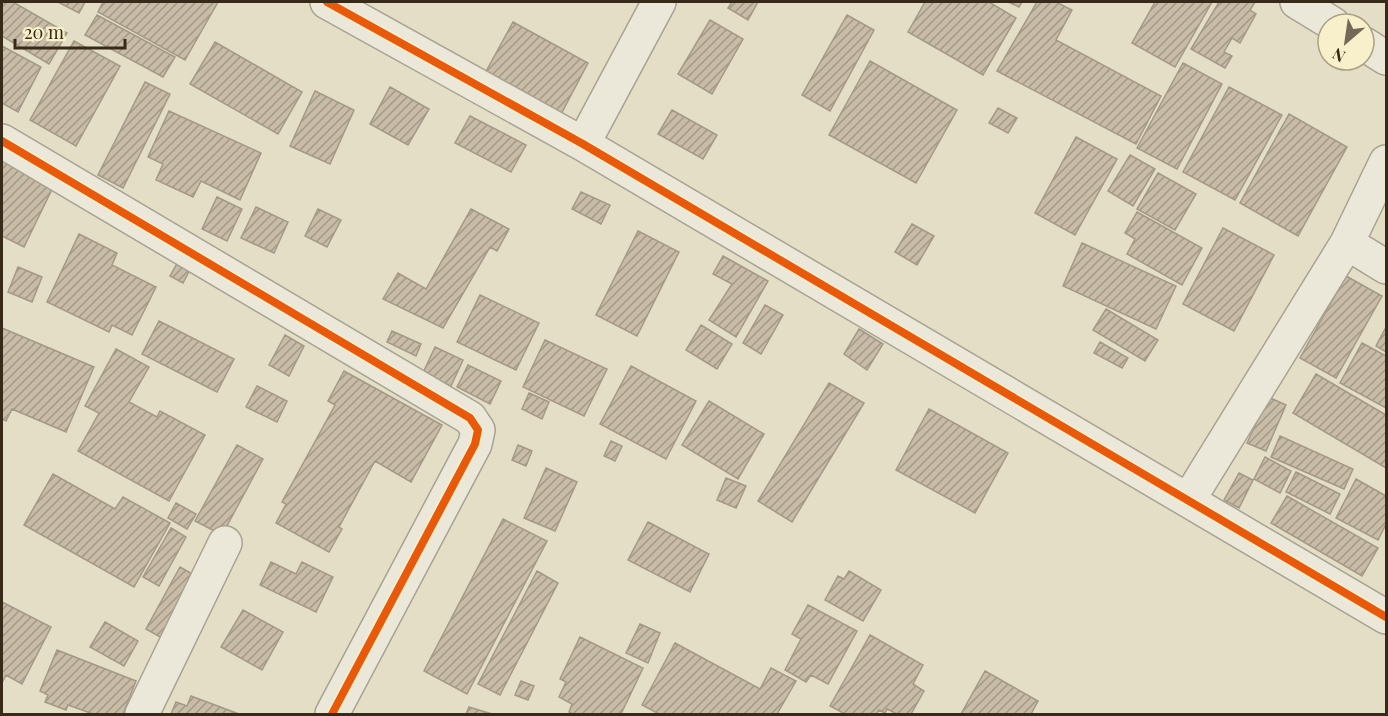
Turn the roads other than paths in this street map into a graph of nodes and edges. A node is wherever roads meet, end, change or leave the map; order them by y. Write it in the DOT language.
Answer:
graph roads {
  1 [pos="327,2"];
  2 [pos="659,2"];
  3 [pos="1297,2"];
  4 [pos="1316,13"];
  5 [pos="2,141"];
  6 [pos="583,144"];
  7 [pos="1386,162"];
  8 [pos="1347,243"];
  9 [pos="1386,267"];
  10 [pos="1189,499"];
  11 [pos="225,543"];
  12 [pos="1386,617"];
  13 [pos="142,714"];
  14 [pos="332,714"];
  1 -- 6 [label="street"];
  2 -- 6 [label="street"];
  3 -- 4 [label="street"];
  5 -- 14 [label="street"];
  6 -- 10 [label="street"];
  7 -- 8 [label="street"];
  8 -- 9 [label="street"];
  8 -- 10 [label="street"];
  10 -- 12 [label="street"];
  11 -- 13 [label="street"];
}
